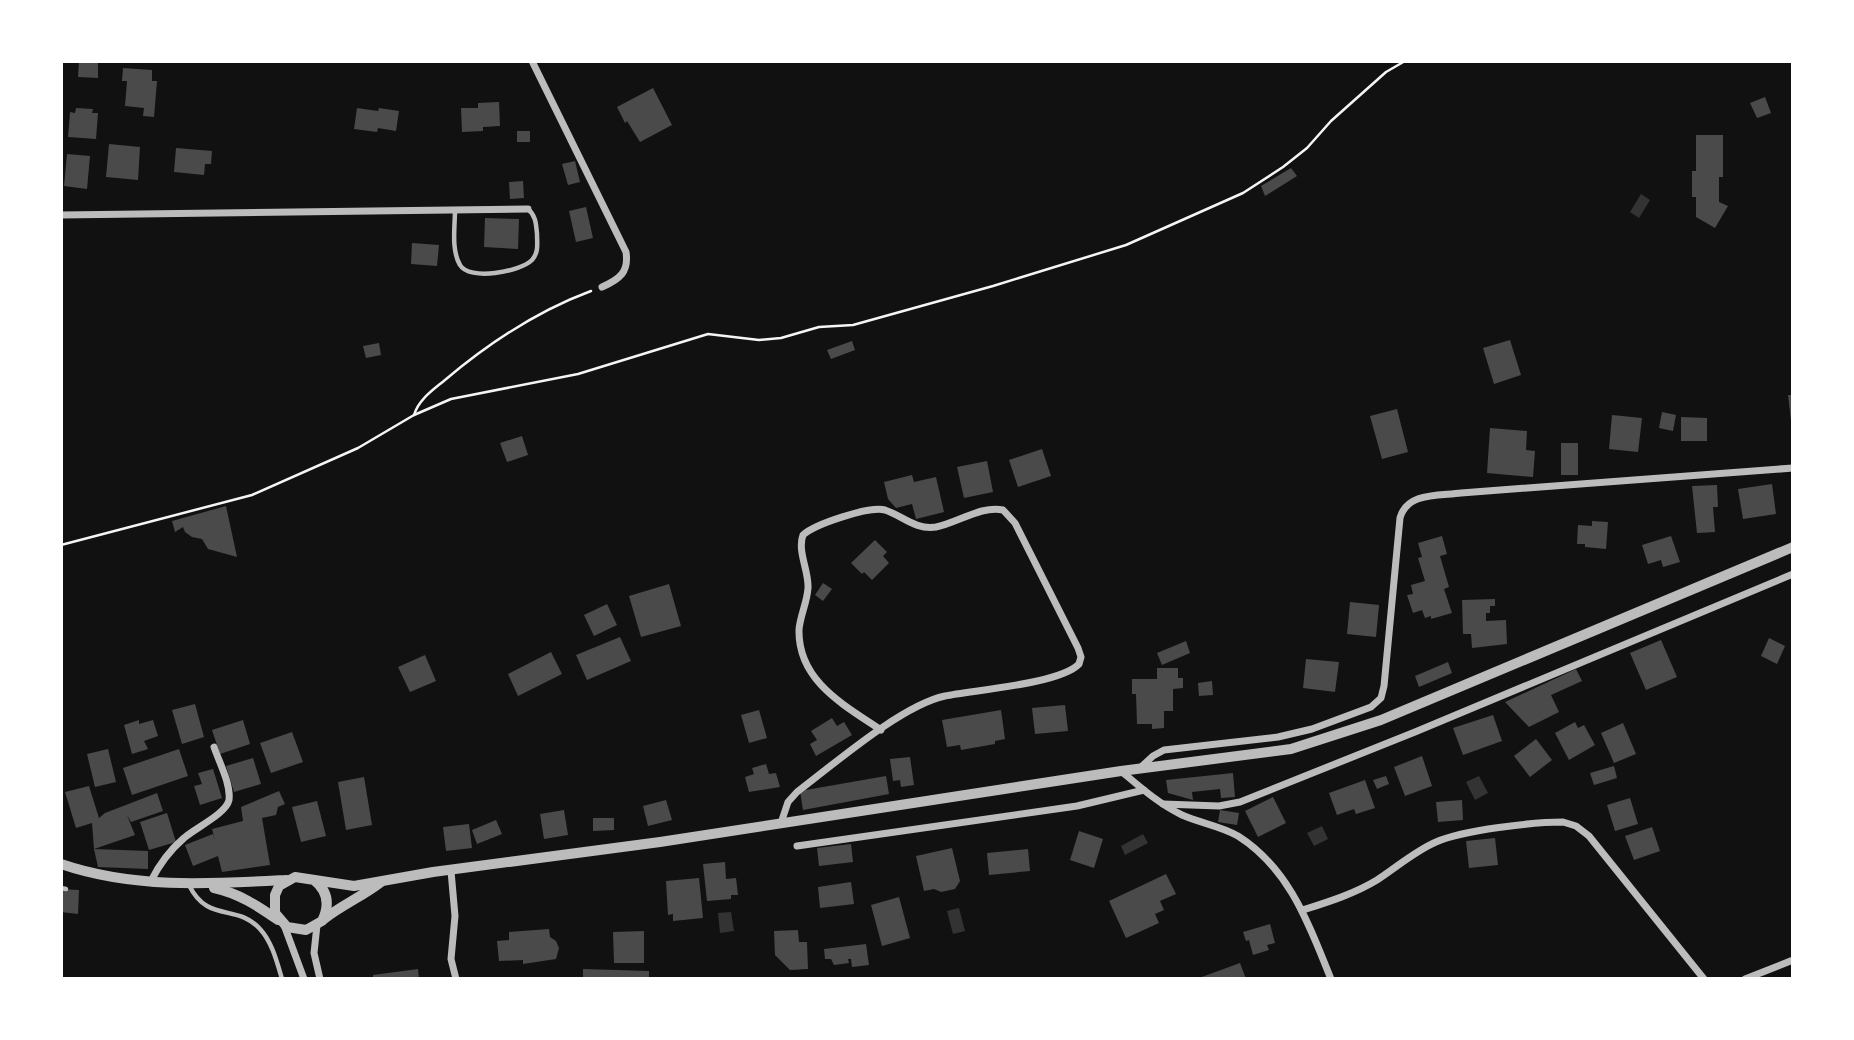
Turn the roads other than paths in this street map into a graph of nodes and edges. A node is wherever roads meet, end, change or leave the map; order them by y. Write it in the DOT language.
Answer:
graph roads {
  1 [pos="532,61"];
  2 [pos="528,209"];
  3 [pos="455,210"];
  4 [pos="61,215"];
  5 [pos="602,287"];
  6 [pos="1793,468"];
  7 [pos="1793,547"];
  8 [pos="1793,574"];
  9 [pos="881,730"];
  10 [pos="214,747"];
  11 [pos="1140,768"];
  12 [pos="1121,771"];
  13 [pos="1143,790"];
  14 [pos="1163,804"];
  15 [pos="781,823"];
  16 [pos="797,846"];
  17 [pos="61,864"];
  18 [pos="451,871"];
  19 [pos="287,880"];
  20 [pos="314,880"];
  21 [pos="150,881"];
  22 [pos="382,882"];
  23 [pos="194,884"];
  24 [pos="1303,911"];
  25 [pos="282,923"];
  26 [pos="319,923"];
  27 [pos="1793,960"];
  28 [pos="282,979"];
  29 [pos="304,979"];
  30 [pos="320,979"];
  31 [pos="456,979"];
  32 [pos="1331,979"];
  33 [pos="1704,979"];
  34 [pos="1745,979"];
  1 -- 5 [label="street"];
  2 -- 3 [label="street"];
  2 -- 3 [label="lane"];
  3 -- 4 [label="street"];
  6 -- 11 [label="street"];
  7 -- 11 [label="street"];
  8 -- 14 [label="street"];
  9 -- 9 [label="street"];
  9 -- 15 [label="street"];
  10 -- 21 [label="street"];
  11 -- 12 [label="street"];
  12 -- 13 [label="street"];
  12 -- 15 [label="street"];
  13 -- 14 [label="street"];
  13 -- 16 [label="street"];
  14 -- 24 [label="street"];
  15 -- 18 [label="street"];
  17 -- 21 [label="street"];
  18 -- 22 [label="street"];
  18 -- 31 [label="street"];
  19 -- 20 [label="street"];
  19 -- 23 [label="street"];
  19 -- 25 [label="street"];
  20 -- 22 [label="street"];
  20 -- 26 [label="street"];
  21 -- 23 [label="street"];
  22 -- 26 [label="street"];
  23 -- 25 [label="street"];
  23 -- 28 [label="lane"];
  24 -- 32 [label="street"];
  24 -- 33 [label="street"];
  25 -- 26 [label="street"];
  25 -- 29 [label="street"];
  26 -- 30 [label="street"];
  27 -- 34 [label="street"];
}
